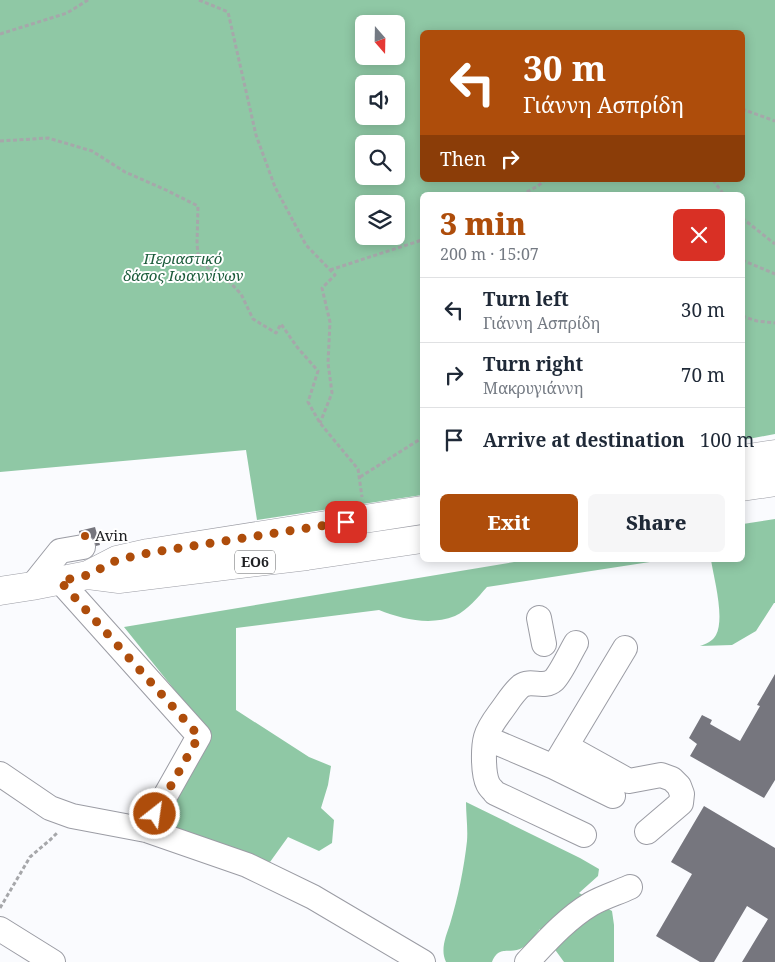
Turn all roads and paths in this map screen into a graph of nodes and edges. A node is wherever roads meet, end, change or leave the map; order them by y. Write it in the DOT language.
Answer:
graph roads {
  1 [pos="88,0"];
  2 [pos="199,0"];
  3 [pos="0,34"];
  4 [pos="745,110"];
  5 [pos="775,121"];
  6 [pos="0,141"];
  7 [pos="543,182"];
  8 [pos="527,192"];
  9 [pos="745,220"];
  10 [pos="420,241"];
  11 [pos="775,244"];
  12 [pos="745,261"];
  13 [pos="330,270"];
  14 [pos="775,274"];
  15 [pos="745,317"];
  16 [pos="775,323"];
  17 [pos="320,423"];
  18 [pos="420,439"];
  19 [pos="775,454"];
  20 [pos="745,459"];
  21 [pos="360,477"];
  22 [pos="775,482"];
  23 [pos="745,487"];
  24 [pos="420,510"];
  25 [pos="365,519"];
  26 [pos="420,539"];
  27 [pos="117,560"];
  28 [pos="88,575"];
  29 [pos="60,581"];
  30 [pos="32,586"];
  31 [pos="0,591"];
  32 [pos="539,618"];
  33 [pos="576,643"];
  34 [pos="544,644"];
  35 [pos="625,648"];
  36 [pos="486,738"];
  37 [pos="566,746"];
  38 [pos="554,767"];
  39 [pos="0,774"];
  40 [pos="613,796"];
  41 [pos="72,816"];
  42 [pos="146,830"];
  43 [pos="647,832"];
  44 [pos="584,836"];
  45 [pos="630,887"];
  46 [pos="0,908"];
  47 [pos="0,929"];
  48 [pos="54,962"];
  49 [pos="423,962"];
  50 [pos="527,962"];
  1 -- 3 [label="path"];
  2 -- 13 [label="path"];
  4 -- 5 [label="path"];
  6 -- 17 [label="path"];
  7 -- 8 [label="path"];
  9 -- 11 [label="path"];
  10 -- 13 [label="path"];
  12 -- 14 [label="path"];
  13 -- 17 [label="path"];
  15 -- 16 [label="path"];
  17 -- 21 [label="path"];
  18 -- 21 [label="path"];
  19 -- 20 [label="main road"];
  21 -- 25 [label="path"];
  22 -- 23 [label="main road"];
  24 -- 25 [label="main road, ΕΟ6"];
  25 -- 27 [label="main road, ΕΟ6"];
  26 -- 28 [label="main road, ΕΟ6"];
  27 -- 28 [label="main road, ΕΟ6"];
  27 -- 30 [label="street"];
  28 -- 29 [label="main road, ΕΟ6"];
  29 -- 30 [label="main road, ΕΟ6"];
  29 -- 42 [label="street"];
  30 -- 31 [label="main road, ΕΟ6"];
  32 -- 34 [label="street"];
  33 -- 36 [label="street"];
  35 -- 37 [label="street"];
  36 -- 38 [label="street"];
  36 -- 44 [label="street"];
  37 -- 38 [label="street"];
  37 -- 43 [label="street"];
  38 -- 40 [label="street"];
  39 -- 41 [label="street"];
  41 -- 42 [label="street"];
  41 -- 46 [label="path"];
  42 -- 49 [label="street"];
  45 -- 50 [label="street"];
  47 -- 48 [label="street"];
}
